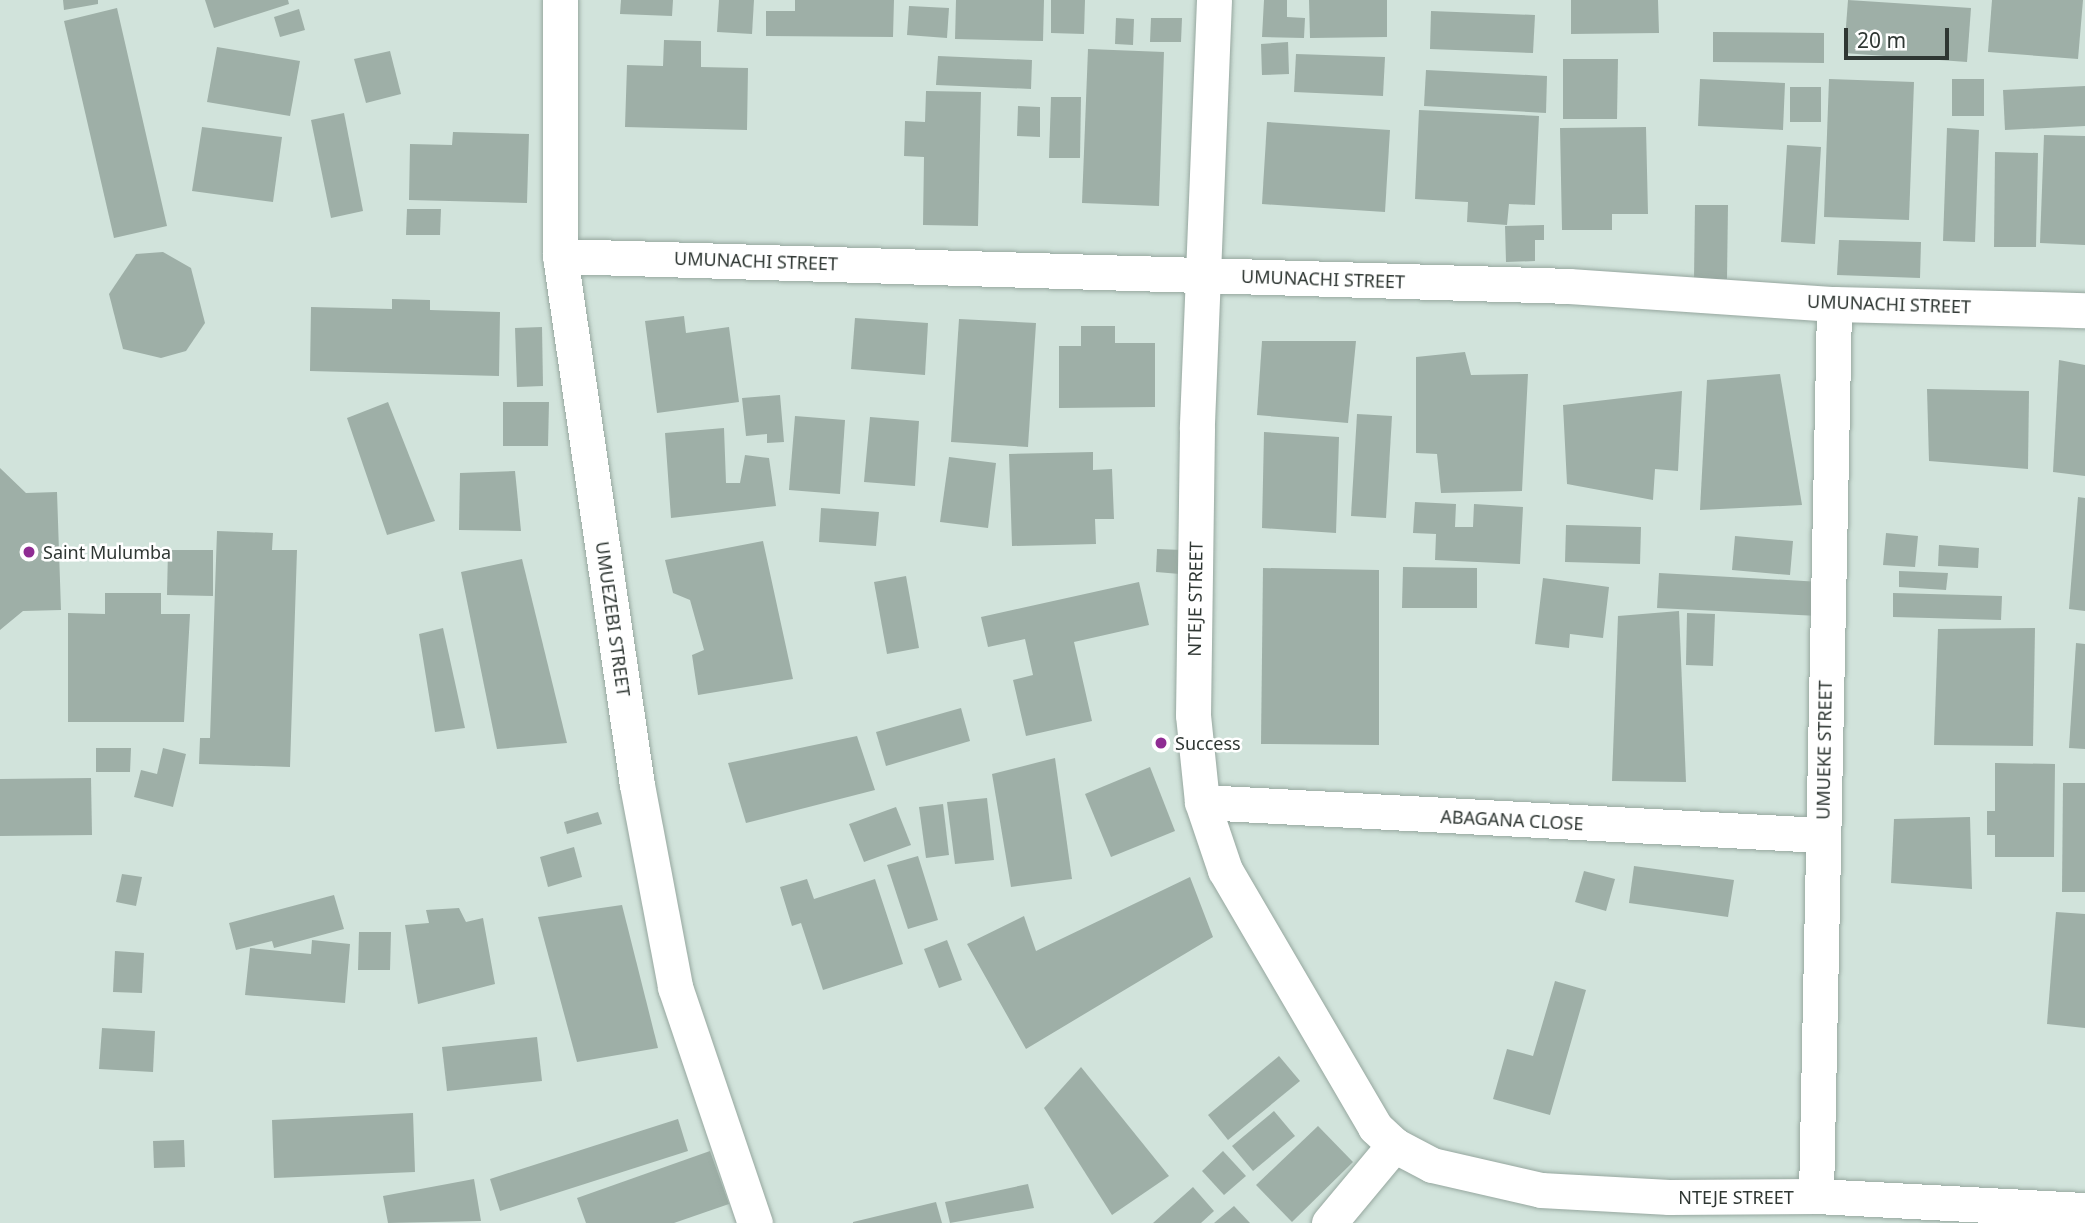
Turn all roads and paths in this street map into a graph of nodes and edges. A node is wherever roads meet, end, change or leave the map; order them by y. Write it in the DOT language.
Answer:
graph roads {
  1 [pos="560,0"];
  2 [pos="1214,0"];
  3 [pos="560,256"];
  4 [pos="1202,275"];
  5 [pos="1835,304"];
  6 [pos="2085,310"];
  7 [pos="1202,803"];
  8 [pos="1822,835"];
  9 [pos="1394,1145"];
  10 [pos="1816,1196"];
  11 [pos="2085,1210"];
  12 [pos="755,1223"];
  13 [pos="1329,1223"];
  1 -- 3 [label="street, UMUEZEBI STREET"];
  2 -- 4 [label="street, NTEJE STREET"];
  3 -- 4 [label="street, UMUNACHI STREET"];
  3 -- 12 [label="street, UMUEZEBI STREET"];
  4 -- 5 [label="street, UMUNACHI STREET"];
  4 -- 7 [label="street, NTEJE STREET"];
  5 -- 6 [label="street, UMUNACHI STREET"];
  5 -- 8 [label="street, UMUEKE STREET"];
  7 -- 8 [label="street, ABAGANA CLOSE"];
  7 -- 9 [label="street, NTEJE STREET"];
  8 -- 10 [label="street, UMUEKE STREET"];
  9 -- 10 [label="street, NTEJE STREET"];
  9 -- 13 [label="street"];
  10 -- 11 [label="street, NTEJE STREET"];
}
